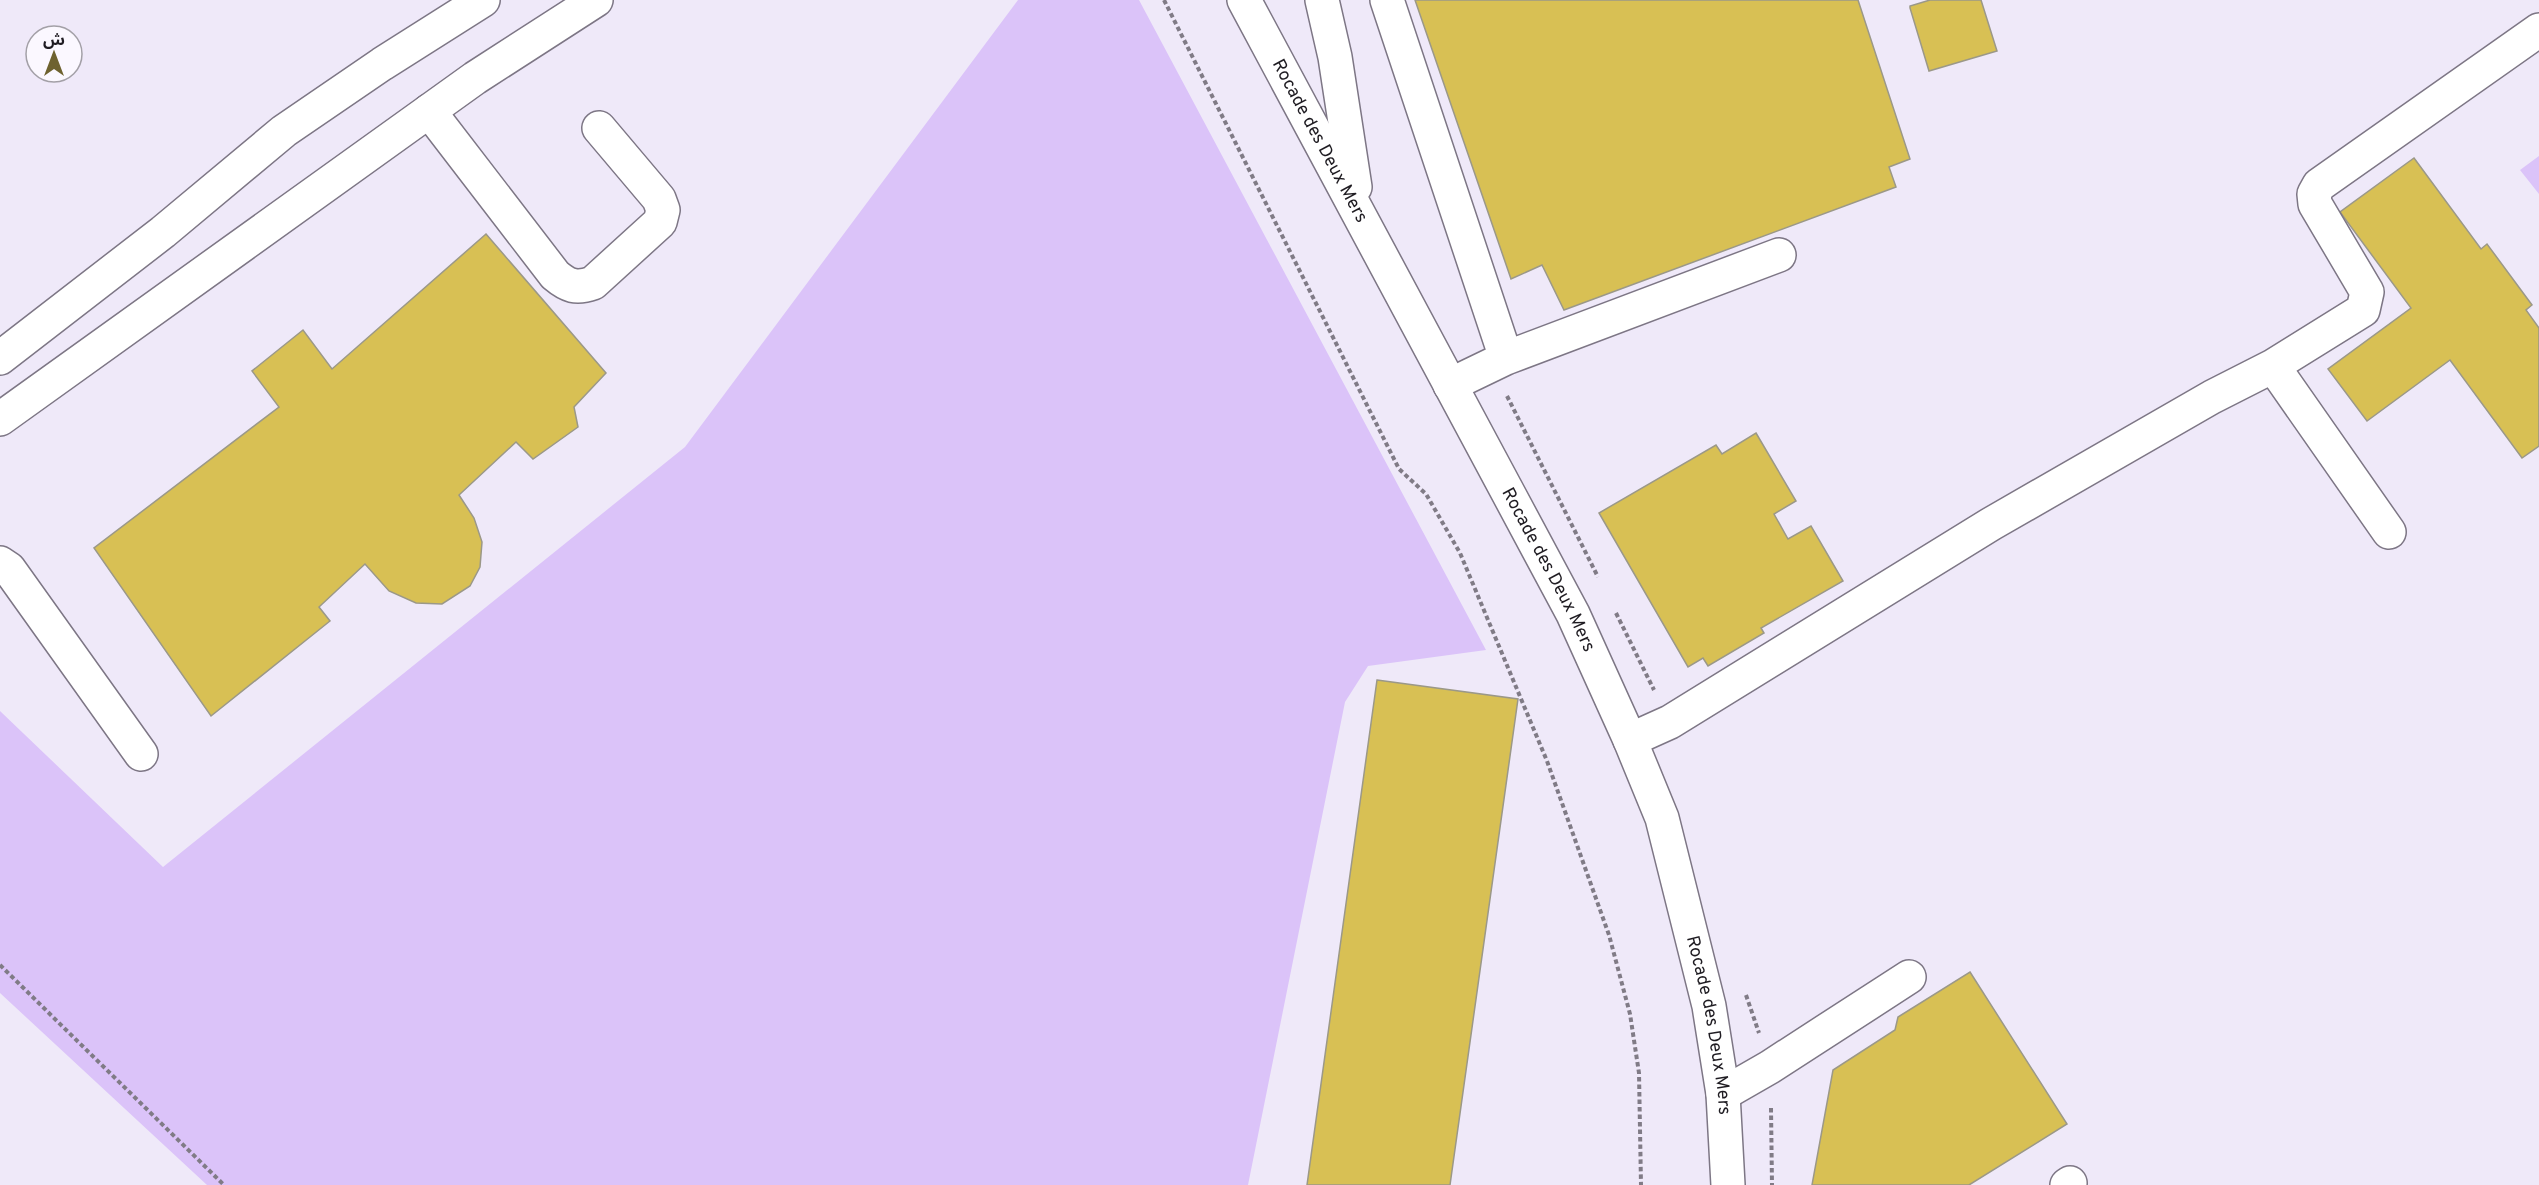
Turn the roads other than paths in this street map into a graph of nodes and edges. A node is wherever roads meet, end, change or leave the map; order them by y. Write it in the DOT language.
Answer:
graph roads {
  1 [pos="483,0"];
  2 [pos="596,0"];
  3 [pos="1322,0"];
  4 [pos="1387,0"];
  5 [pos="1244,3"];
  6 [pos="2539,30"];
  7 [pos="429,111"];
  8 [pos="599,128"];
  9 [pos="1358,210"];
  10 [pos="1779,255"];
  11 [pos="0,358"];
  12 [pos="1506,358"];
  13 [pos="2273,366"];
  14 [pos="1450,385"];
  15 [pos="0,419"];
  16 [pos="2389,532"];
  17 [pos="0,563"];
  18 [pos="1630,740"];
  19 [pos="141,754"];
  20 [pos="1909,976"];
  21 [pos="1723,1094"];
  22 [pos="1728,1185"];
  1 -- 11 [label="main road"];
  2 -- 7 [label="main road"];
  3 -- 9 [label="main road"];
  4 -- 12 [label="main road"];
  5 -- 9 [label="main road, Rocade des Deux Mers"];
  6 -- 13 [label="main road"];
  7 -- 8 [label="main road"];
  7 -- 15 [label="main road"];
  9 -- 14 [label="main road, Rocade des Deux Mers"];
  10 -- 12 [label="main road"];
  12 -- 14 [label="main road"];
  13 -- 16 [label="main road"];
  13 -- 18 [label="main road"];
  14 -- 18 [label="main road, Rocade des Deux Mers"];
  17 -- 19 [label="main road"];
  18 -- 21 [label="main road, Rocade des Deux Mers"];
  20 -- 21 [label="main road"];
  21 -- 22 [label="main road, Rocade des Deux Mers"];
}
